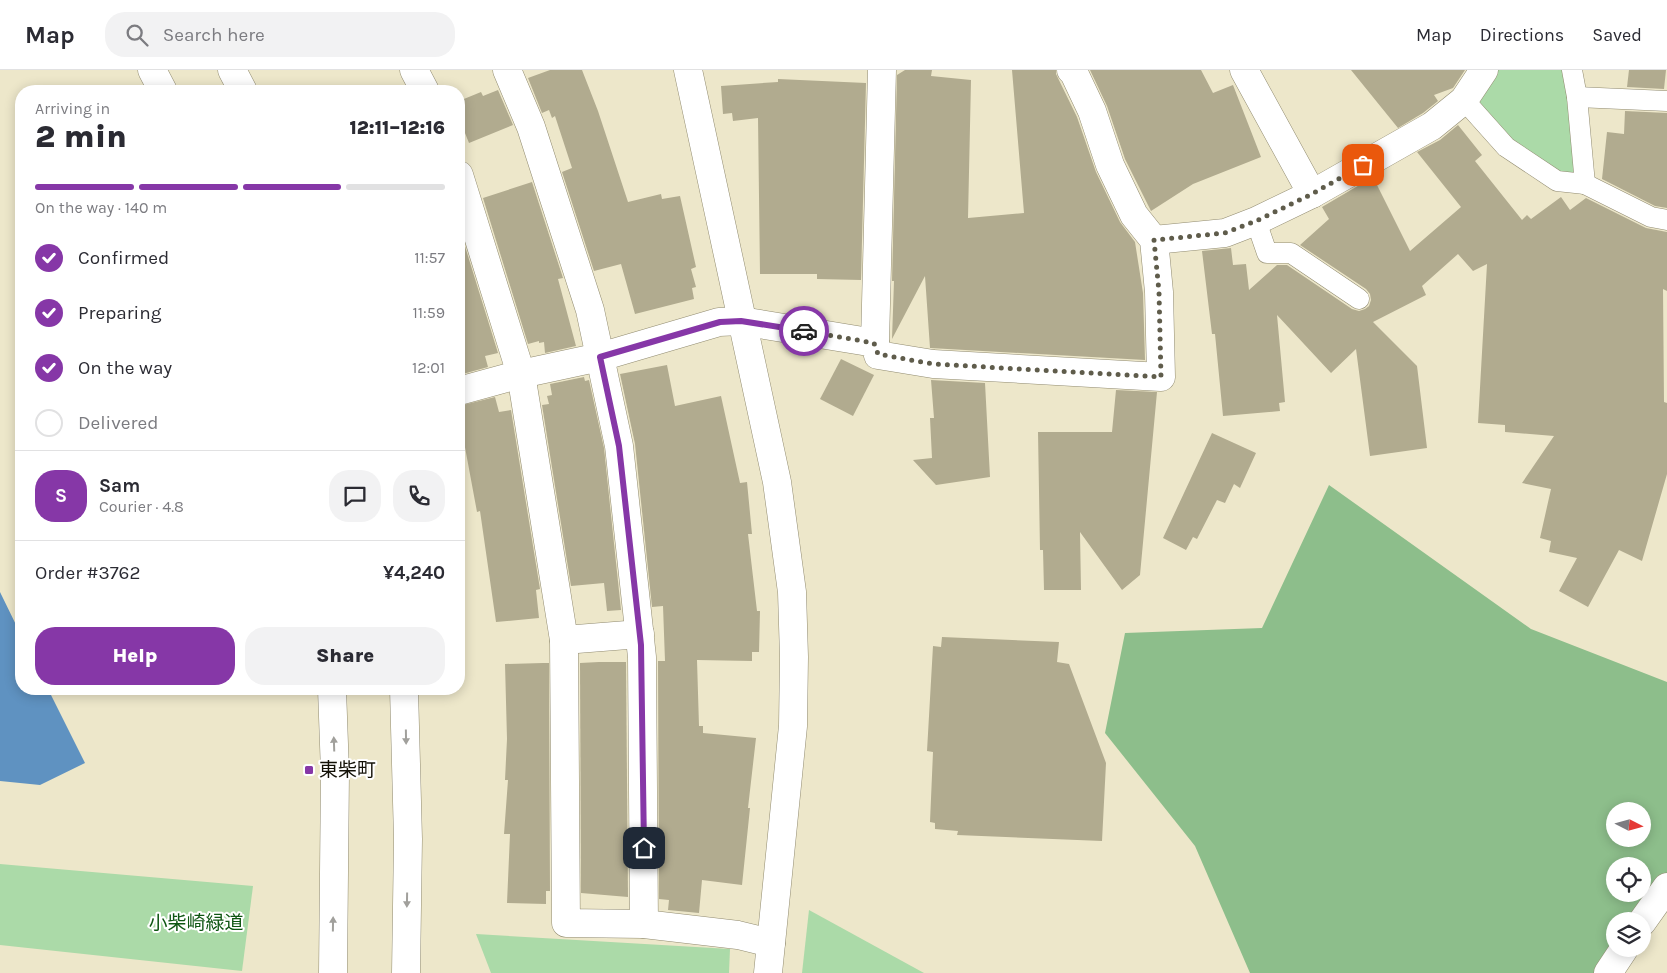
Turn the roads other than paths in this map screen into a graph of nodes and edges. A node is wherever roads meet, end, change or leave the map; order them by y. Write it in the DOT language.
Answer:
graph roads {
  1 [pos="152,70"];
  2 [pos="232,70"];
  3 [pos="414,70"];
  4 [pos="507,70"];
  5 [pos="688,70"];
  6 [pos="882,70"];
  7 [pos="1071,70"];
  8 [pos="1244,70"];
  9 [pos="1484,70"];
  10 [pos="1572,70"];
  11 [pos="160,85"];
  12 [pos="240,85"];
  13 [pos="422,85"];
  14 [pos="1577,96"];
  15 [pos="1464,100"];
  16 [pos="1667,101"];
  17 [pos="1586,184"];
  18 [pos="465,194"];
  19 [pos="1312,194"];
  20 [pos="1667,220"];
  21 [pos="1256,221"];
  22 [pos="1154,240"];
  23 [pos="1359,299"];
  24 [pos="741,321"];
  25 [pos="874,343"];
  26 [pos="600,357"];
  27 [pos="521,374"];
  28 [pos="465,389"];
  29 [pos="640,634"];
  30 [pos="564,640"];
  31 [pos="332,695"];
  32 [pos="404,695"];
  33 [pos="1667,887"];
  34 [pos="1649,912"];
  35 [pos="644,924"];
  36 [pos="771,943"];
  37 [pos="1619,957"];
  38 [pos="333,973"];
  39 [pos="406,973"];
  40 [pos="768,973"];
  41 [pos="1608,973"];
  1 -- 11 [label="street"];
  2 -- 12 [label="street"];
  3 -- 13 [label="street"];
  4 -- 26 [label="street"];
  5 -- 24 [label="street"];
  6 -- 25 [label="street"];
  7 -- 22 [label="street"];
  8 -- 19 [label="street"];
  9 -- 15 [label="street"];
  10 -- 14 [label="lane"];
  14 -- 16 [label="lane"];
  14 -- 17 [label="lane"];
  15 -- 17 [label="lane"];
  15 -- 19 [label="street"];
  17 -- 20 [label="lane"];
  18 -- 27 [label="street"];
  19 -- 21 [label="street"];
  21 -- 22 [label="street"];
  21 -- 23 [label="lane"];
  22 -- 25 [label="street"];
  24 -- 25 [label="street"];
  24 -- 26 [label="street"];
  24 -- 36 [label="street"];
  26 -- 27 [label="street"];
  26 -- 29 [label="street"];
  27 -- 28 [label="street"];
  27 -- 30 [label="street"];
  29 -- 30 [label="street"];
  29 -- 35 [label="street"];
  30 -- 35 [label="street"];
  38 -- 31 [label="street, one-way"];
  32 -- 39 [label="street, one-way"];
  33 -- 34 [label="street"];
  35 -- 36 [label="street"];
  36 -- 40 [label="street"];
  37 -- 41 [label="street"];
}
